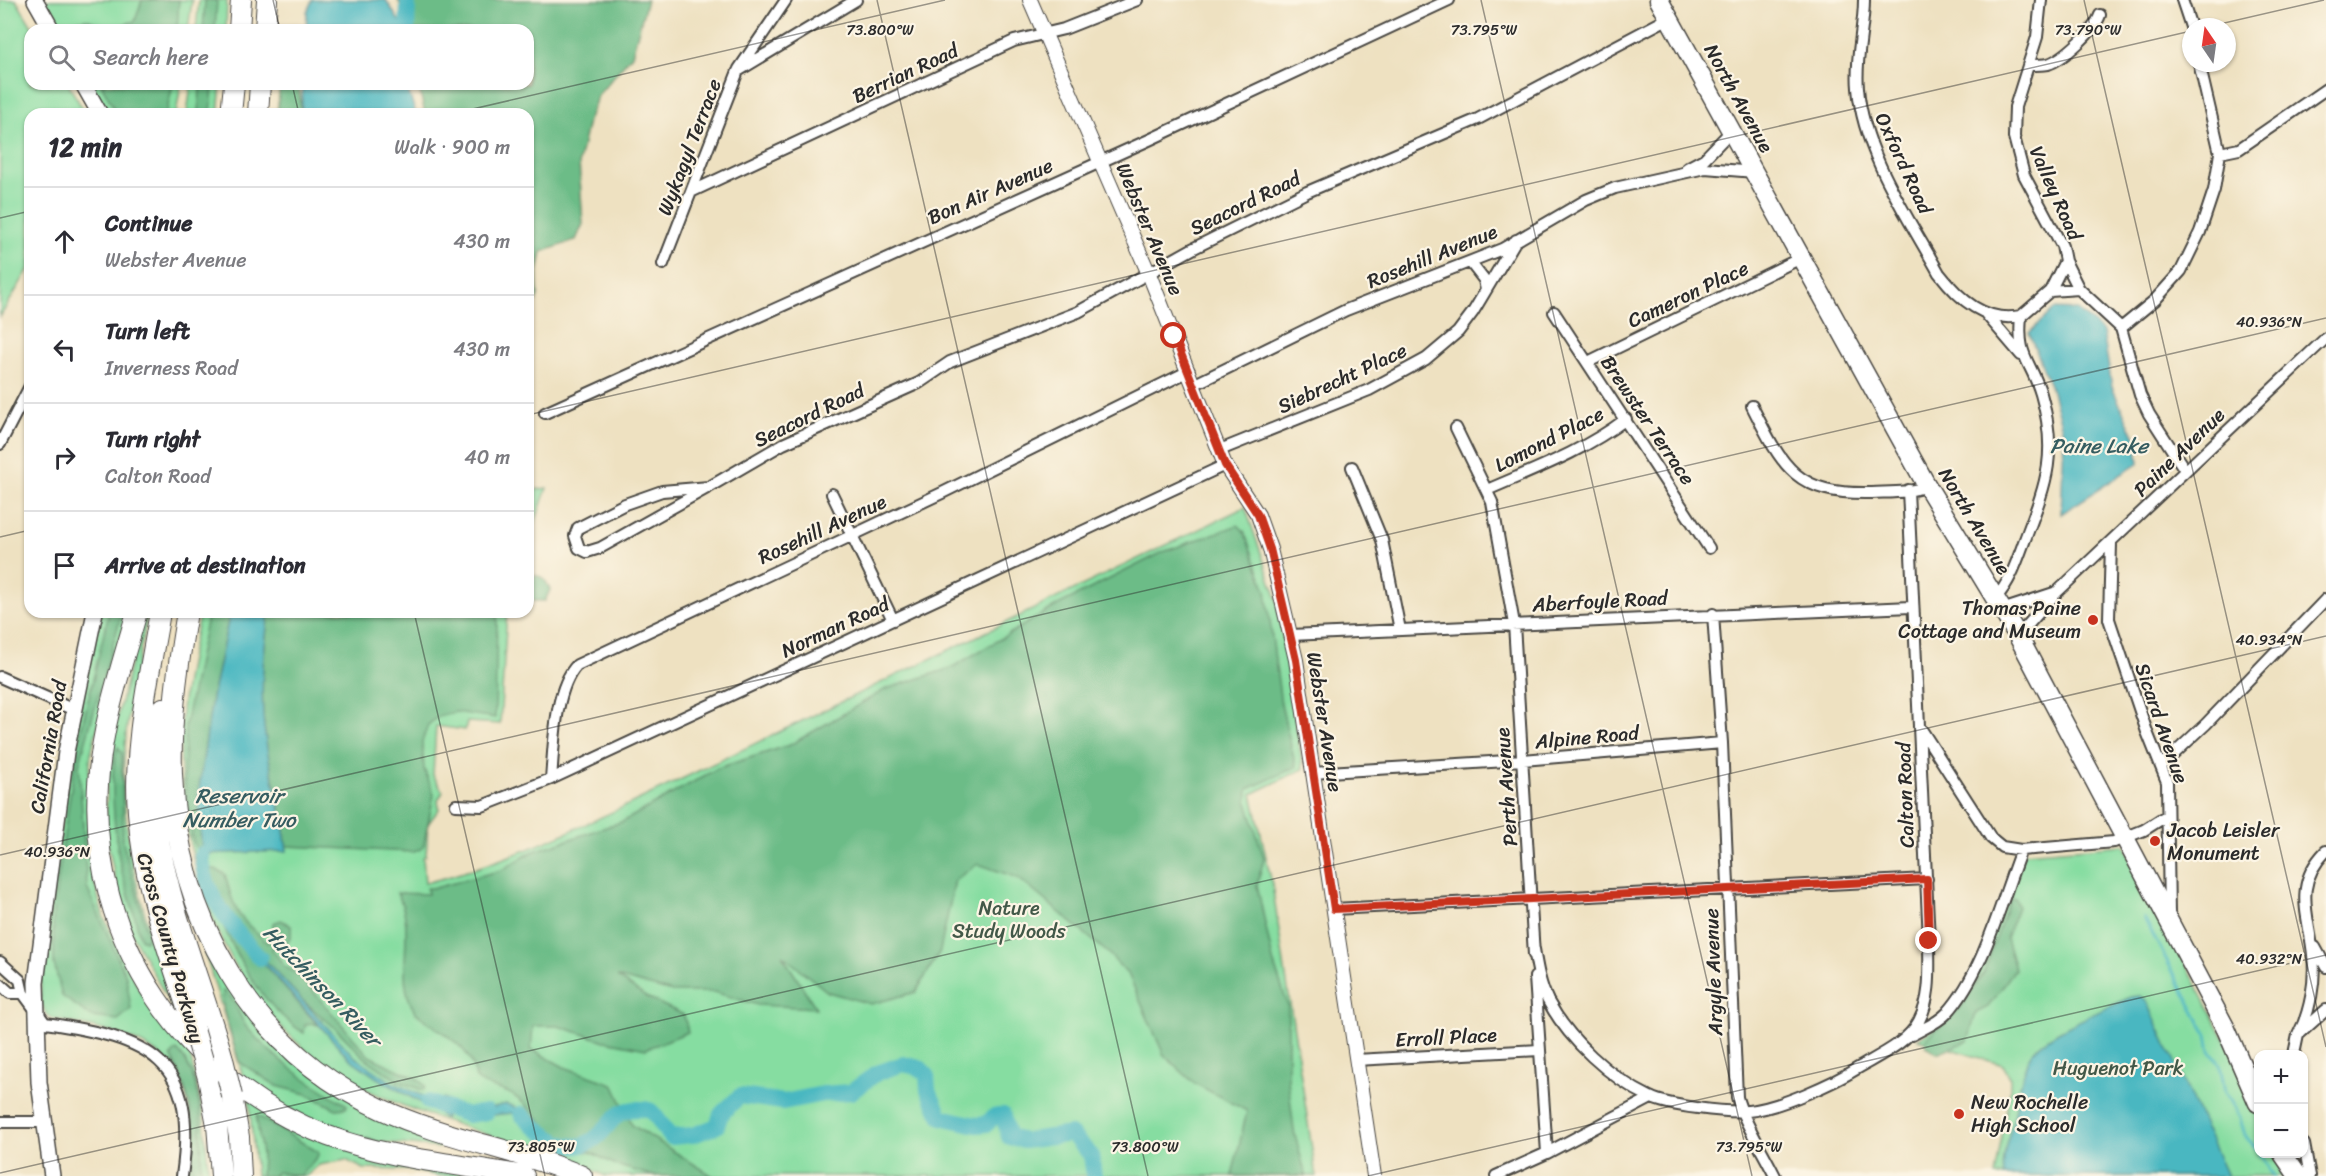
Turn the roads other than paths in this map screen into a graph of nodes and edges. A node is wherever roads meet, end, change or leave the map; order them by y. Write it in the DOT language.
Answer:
graph roads {
  1 [pos="35,0"];
  2 [pos="241,0"];
  3 [pos="267,0"];
  4 [pos="786,0"];
  5 [pos="856,0"];
  6 [pos="1030,0"];
  7 [pos="1137,0"];
  8 [pos="1449,0"];
  9 [pos="1659,0"];
  10 [pos="1864,0"];
  11 [pos="2041,0"];
  12 [pos="2182,0"];
  13 [pos="2100,15"];
  14 [pos="1669,18"];
  15 [pos="2188,18"];
  16 [pos="49,24"];
  17 [pos="239,24"];
  18 [pos="265,24"];
  19 [pos="1044,34"];
  20 [pos="2029,65"];
  21 [pos="738,71"];
  22 [pos="2201,72"];
  23 [pos="2326,89"];
  24 [pos="86,90"];
  25 [pos="233,90"];
  26 [pos="260,90"];
  27 [pos="96,108"];
  28 [pos="232,108"];
  29 [pos="258,108"];
  30 [pos="1732,130"];
  31 [pos="2220,153"];
  32 [pos="1100,161"];
  33 [pos="1685,171"];
  34 [pos="1755,172"];
  35 [pos="693,190"];
  36 [pos="1516,240"];
  37 [pos="1803,258"];
  38 [pos="2065,261"];
  39 [pos="1470,262"];
  40 [pos="663,264"];
  41 [pos="1149,274"];
  42 [pos="2079,289"];
  43 [pos="1486,290"];
  44 [pos="2050,291"];
  45 [pos="1554,312"];
  46 [pos="1986,314"];
  47 [pos="2021,316"];
  48 [pos="2121,328"];
  49 [pos="2326,338"];
  50 [pos="2022,356"];
  51 [pos="1588,362"];
  52 [pos="1192,378"];
  53 [pos="24,398"];
  54 [pos="1752,406"];
  55 [pos="545,413"];
  56 [pos="1626,419"];
  57 [pos="1456,428"];
  58 [pos="0,444"];
  59 [pos="1220,450"];
  60 [pos="1225,465"];
  61 [pos="1352,467"];
  62 [pos="2186,470"];
  63 [pos="1927,486"];
  64 [pos="709,487"];
  65 [pos="1487,490"];
  66 [pos="1908,490"];
  67 [pos="832,494"];
  68 [pos="852,534"];
  69 [pos="2110,543"];
  70 [pos="1709,548"];
  71 [pos="2057,592"];
  72 [pos="2326,599"];
  73 [pos="1999,605"];
  74 [pos="1911,607"];
  75 [pos="1713,614"];
  76 [pos="94,618"];
  77 [pos="135,618"];
  78 [pos="159,618"];
  79 [pos="186,618"];
  80 [pos="893,620"];
  81 [pos="1514,624"];
  82 [pos="1400,630"];
  83 [pos="183,633"];
  84 [pos="1291,635"];
  85 [pos="2018,636"];
  86 [pos="0,677"];
  87 [pos="74,710"];
  88 [pos="1921,729"];
  89 [pos="1722,743"];
  90 [pos="1523,760"];
  91 [pos="2161,766"];
  92 [pos="1312,773"];
  93 [pos="551,779"];
  94 [pos="456,805"];
  95 [pos="2166,816"];
  96 [pos="2126,838"];
  97 [pos="2021,850"];
  98 [pos="2326,851"];
  99 [pos="1927,879"];
  100 [pos="1728,889"];
  101 [pos="1531,900"];
  102 [pos="1334,909"];
  103 [pos="2169,918"];
  104 [pos="2311,939"];
  105 [pos="1534,949"];
  106 [pos="0,962"];
  107 [pos="2326,966"];
  108 [pos="0,984"];
  109 [pos="23,993"];
  110 [pos="2326,1010"];
  111 [pos="36,1013"];
  112 [pos="2298,1035"];
  113 [pos="1904,1039"];
  114 [pos="1539,1050"];
  115 [pos="2295,1050"];
  116 [pos="1356,1060"];
  117 [pos="2254,1094"];
  118 [pos="1651,1098"];
  119 [pos="1740,1111"];
  120 [pos="0,1122"];
  121 [pos="44,1122"];
  122 [pos="1547,1153"];
  123 [pos="2286,1158"];
  124 [pos="2307,1158"];
  125 [pos="52,1176"];
  126 [pos="182,1176"];
  127 [pos="221,1176"];
  128 [pos="241,1176"];
  129 [pos="524,1176"];
  130 [pos="582,1176"];
  131 [pos="1374,1176"];
  132 [pos="1496,1176"];
  133 [pos="1775,1176"];
  134 [pos="2298,1176"];
  135 [pos="2310,1176"];
  1 -- 16 [label="main road"];
  2 -- 17 [label="highway"];
  3 -- 18 [label="highway"];
  4 -- 21 [label="street"];
  5 -- 21 [label="street, Wykagyl Terrace"];
  6 -- 19 [label="street, Webster Avenue"];
  7 -- 19 [label="street, Berrian Road"];
  8 -- 32 [label="street, Bon Air Avenue"];
  9 -- 14 [label="main road, North Avenue"];
  10 -- 46 [label="street, Oxford Road"];
  11 -- 20 [label="street, Valley Road"];
  12 -- 15 [label="street"];
  13 -- 20 [label="street"];
  14 -- 30 [label="main road, North Avenue"];
  14 -- 41 [label="street, Seacord Road"];
  19 -- 32 [label="street, Webster Avenue"];
  19 -- 35 [label="street, Berrian Road"];
  20 -- 38 [label="street, Valley Road"];
  21 -- 35 [label="street, Wykagyl Terrace"];
  22 -- 31 [label="street"];
  23 -- 31 [label="street"];
  24 -- 27 [label="main road"];
  25 -- 28 [label="highway"];
  26 -- 29 [label="highway"];
  30 -- 33 [label="street, Rosehill Avenue"];
  30 -- 34 [label="main road, North Avenue"];
  31 -- 48 [label="street"];
  32 -- 41 [label="street, Webster Avenue"];
  32 -- 55 [label="street, Bon Air Avenue"];
  33 -- 34 [label="street, Rosehill Avenue"];
  33 -- 36 [label="street, Rosehill Avenue"];
  34 -- 37 [label="main road, North Avenue"];
  35 -- 40 [label="street, Wykagyl Terrace"];
  36 -- 39 [label="street, Rosehill Avenue"];
  36 -- 43 [label="street, Siebrecht Place"];
  37 -- 51 [label="street, Cameron Place"];
  37 -- 63 [label="main road, North Avenue"];
  38 -- 42 [label="street, Valley Road"];
  38 -- 44 [label="street, Valley Road"];
  39 -- 43 [label="street"];
  39 -- 52 [label="street, Rosehill Avenue"];
  41 -- 52 [label="street, Webster Avenue"];
  41 -- 64 [label="street, Seacord Road"];
  42 -- 44 [label="street"];
  42 -- 48 [label="street, Valley Road"];
  43 -- 59 [label="street, Siebrecht Place"];
  44 -- 47 [label="street, Valley Road"];
  45 -- 51 [label="street, Brewster Terrace"];
  46 -- 47 [label="street"];
  46 -- 50 [label="street"];
  47 -- 50 [label="street"];
  48 -- 62 [label="street"];
  49 -- 62 [label="street, Paine Avenue"];
  50 -- 73 [label="street"];
  51 -- 56 [label="street, Brewster Terrace"];
  52 -- 59 [label="street, Webster Avenue"];
  52 -- 68 [label="street, Rosehill Avenue"];
  53 -- 58 [label="street"];
  54 -- 66 [label="street"];
  56 -- 65 [label="street, Lomond Place"];
  56 -- 70 [label="street, Brewster Terrace"];
  57 -- 65 [label="street, Perth Avenue"];
  59 -- 60 [label="street, Webster Avenue"];
  60 -- 80 [label="street, Norman Road"];
  60 -- 84 [label="street, Webster Avenue"];
  61 -- 82 [label="street"];
  62 -- 69 [label="street, Paine Avenue"];
  63 -- 66 [label="street"];
  63 -- 73 [label="main road, North Avenue"];
  64 -- 64 [label="street, Seacord Road"];
  65 -- 81 [label="street, Perth Avenue"];
  66 -- 74 [label="street, Calton Road"];
  67 -- 68 [label="street"];
  68 -- 80 [label="street"];
  68 -- 93 [label="street, Rosehill Avenue"];
  69 -- 71 [label="street, Paine Avenue"];
  69 -- 91 [label="street, Sicard Avenue"];
  71 -- 73 [label="street, Paine Avenue"];
  71 -- 85 [label="street, Paine Avenue"];
  72 -- 91 [label="street"];
  73 -- 85 [label="main road, North Avenue"];
  74 -- 75 [label="street, Aberfoyle Road"];
  74 -- 88 [label="street, Calton Road"];
  75 -- 81 [label="street, Aberfoyle Road"];
  75 -- 89 [label="street, Argyle Avenue"];
  76 -- 87 [label="main road, California Road"];
  77 -- 129 [label="highway"];
  78 -- 127 [label="highway, Cross County Parkway, bridge"];
  79 -- 83 [label="highway"];
  80 -- 93 [label="street, Norman Road"];
  81 -- 82 [label="street, Aberfoyle Road"];
  81 -- 90 [label="street, Perth Avenue"];
  82 -- 84 [label="street, Aberfoyle Road"];
  83 -- 128 [label="highway, Cross County Parkway, bridge"];
  83 -- 130 [label="highway"];
  84 -- 92 [label="street, Webster Avenue"];
  85 -- 96 [label="main road, North Avenue"];
  86 -- 87 [label="street"];
  87 -- 111 [label="main road, California Road"];
  88 -- 97 [label="street"];
  88 -- 99 [label="street, Calton Road"];
  89 -- 90 [label="street, Alpine Road"];
  89 -- 100 [label="street, Argyle Avenue"];
  90 -- 92 [label="street, Alpine Road"];
  90 -- 101 [label="street, Perth Avenue"];
  91 -- 95 [label="street, Sicard Avenue"];
  92 -- 102 [label="street, Webster Avenue"];
  93 -- 94 [label="street, Norman Road"];
  95 -- 96 [label="street"];
  95 -- 103 [label="street, Sicard Avenue"];
  96 -- 97 [label="street"];
  96 -- 103 [label="main road, North Avenue"];
  97 -- 113 [label="street"];
  98 -- 104 [label="street"];
  99 -- 100 [label="street"];
  99 -- 113 [label="street, Calton Road"];
  100 -- 101 [label="street"];
  100 -- 119 [label="street, Argyle Avenue"];
  101 -- 102 [label="street"];
  101 -- 105 [label="street, Perth Avenue"];
  102 -- 116 [label="street, Webster Avenue"];
  103 -- 117 [label="main road, North Avenue"];
  104 -- 107 [label="street"];
  104 -- 112 [label="street"];
  105 -- 114 [label="street, Perth Avenue"];
  105 -- 118 [label="street, Calton Road"];
  106 -- 109 [label="street"];
  108 -- 109 [label="street"];
  109 -- 111 [label="street"];
  110 -- 112 [label="street"];
  111 -- 121 [label="main road, California Road"];
  111 -- 126 [label="street"];
  112 -- 115 [label="street"];
  113 -- 119 [label="street, Calton Road"];
  114 -- 116 [label="street, Erroll Place"];
  114 -- 122 [label="street, Perth Avenue"];
  116 -- 131 [label="street, Webster Avenue"];
  118 -- 119 [label="street, Calton Road"];
  118 -- 122 [label="street"];
  119 -- 133 [label="street, Argyle Avenue"];
  120 -- 121 [label="street"];
  121 -- 125 [label="main road, California Road"];
  122 -- 132 [label="street"];
  123 -- 134 [label="main road"];
  124 -- 135 [label="street"];
}
